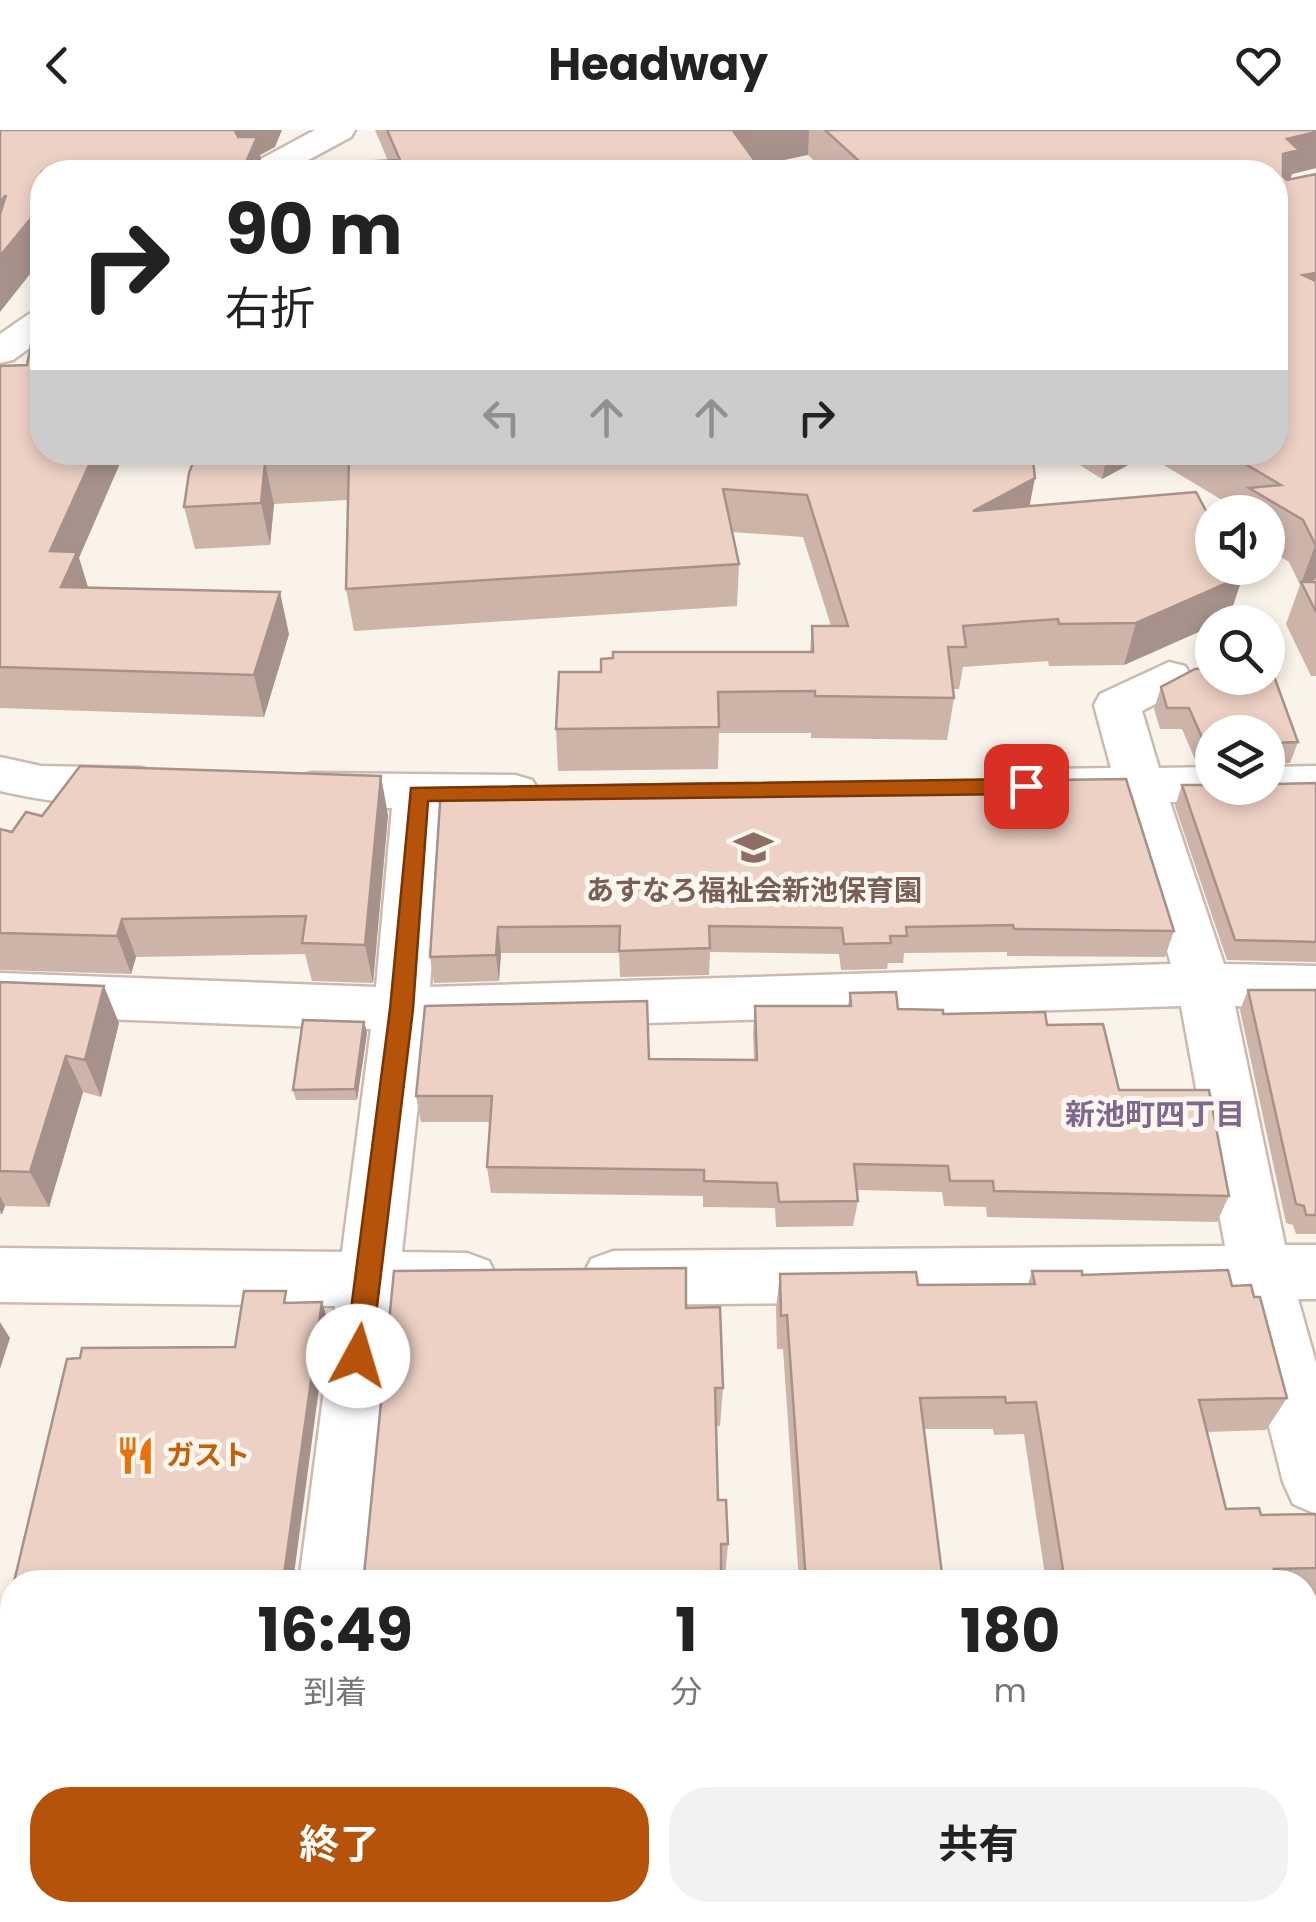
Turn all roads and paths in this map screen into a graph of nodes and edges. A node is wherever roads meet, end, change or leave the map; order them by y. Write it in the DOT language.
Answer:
graph roads {
  1 [pos="340,130"];
  2 [pos="284,160"];
  3 [pos="30,339"];
  4 [pos="9,369"];
  5 [pos="1169,676"];
  6 [pos="0,774"];
  7 [pos="1316,783"];
  8 [pos="1195,784"];
  9 [pos="1285,784"];
  10 [pos="1140,785"];
  11 [pos="180,786"];
  12 [pos="1004,787"];
  13 [pos="259,789"];
  14 [pos="554,792"];
  15 [pos="418,794"];
  16 [pos="1204,984"];
  17 [pos="1316,987"];
  18 [pos="0,994"];
  19 [pos="401,1009"];
  20 [pos="1288,1272"];
  21 [pos="0,1275"];
  22 [pos="366,1281"];
  23 [pos="1316,1482"];
  24 [pos="334,1570"];
  1 -- 2 [label="street"];
  3 -- 4 [label="street"];
  5 -- 10 [label="street"];
  6 -- 11 [label="street"];
  7 -- 9 [label="street"];
  8 -- 10 [label="street"];
  10 -- 12 [label="street"];
  10 -- 16 [label="street"];
  13 -- 15 [label="street"];
  14 -- 15 [label="street"];
  15 -- 19 [label="street"];
  16 -- 17 [label="street"];
  16 -- 19 [label="street"];
  16 -- 20 [label="street"];
  18 -- 19 [label="street"];
  19 -- 22 [label="street"];
  20 -- 22 [label="street"];
  20 -- 23 [label="street"];
  21 -- 22 [label="street"];
  22 -- 24 [label="street"];
}
